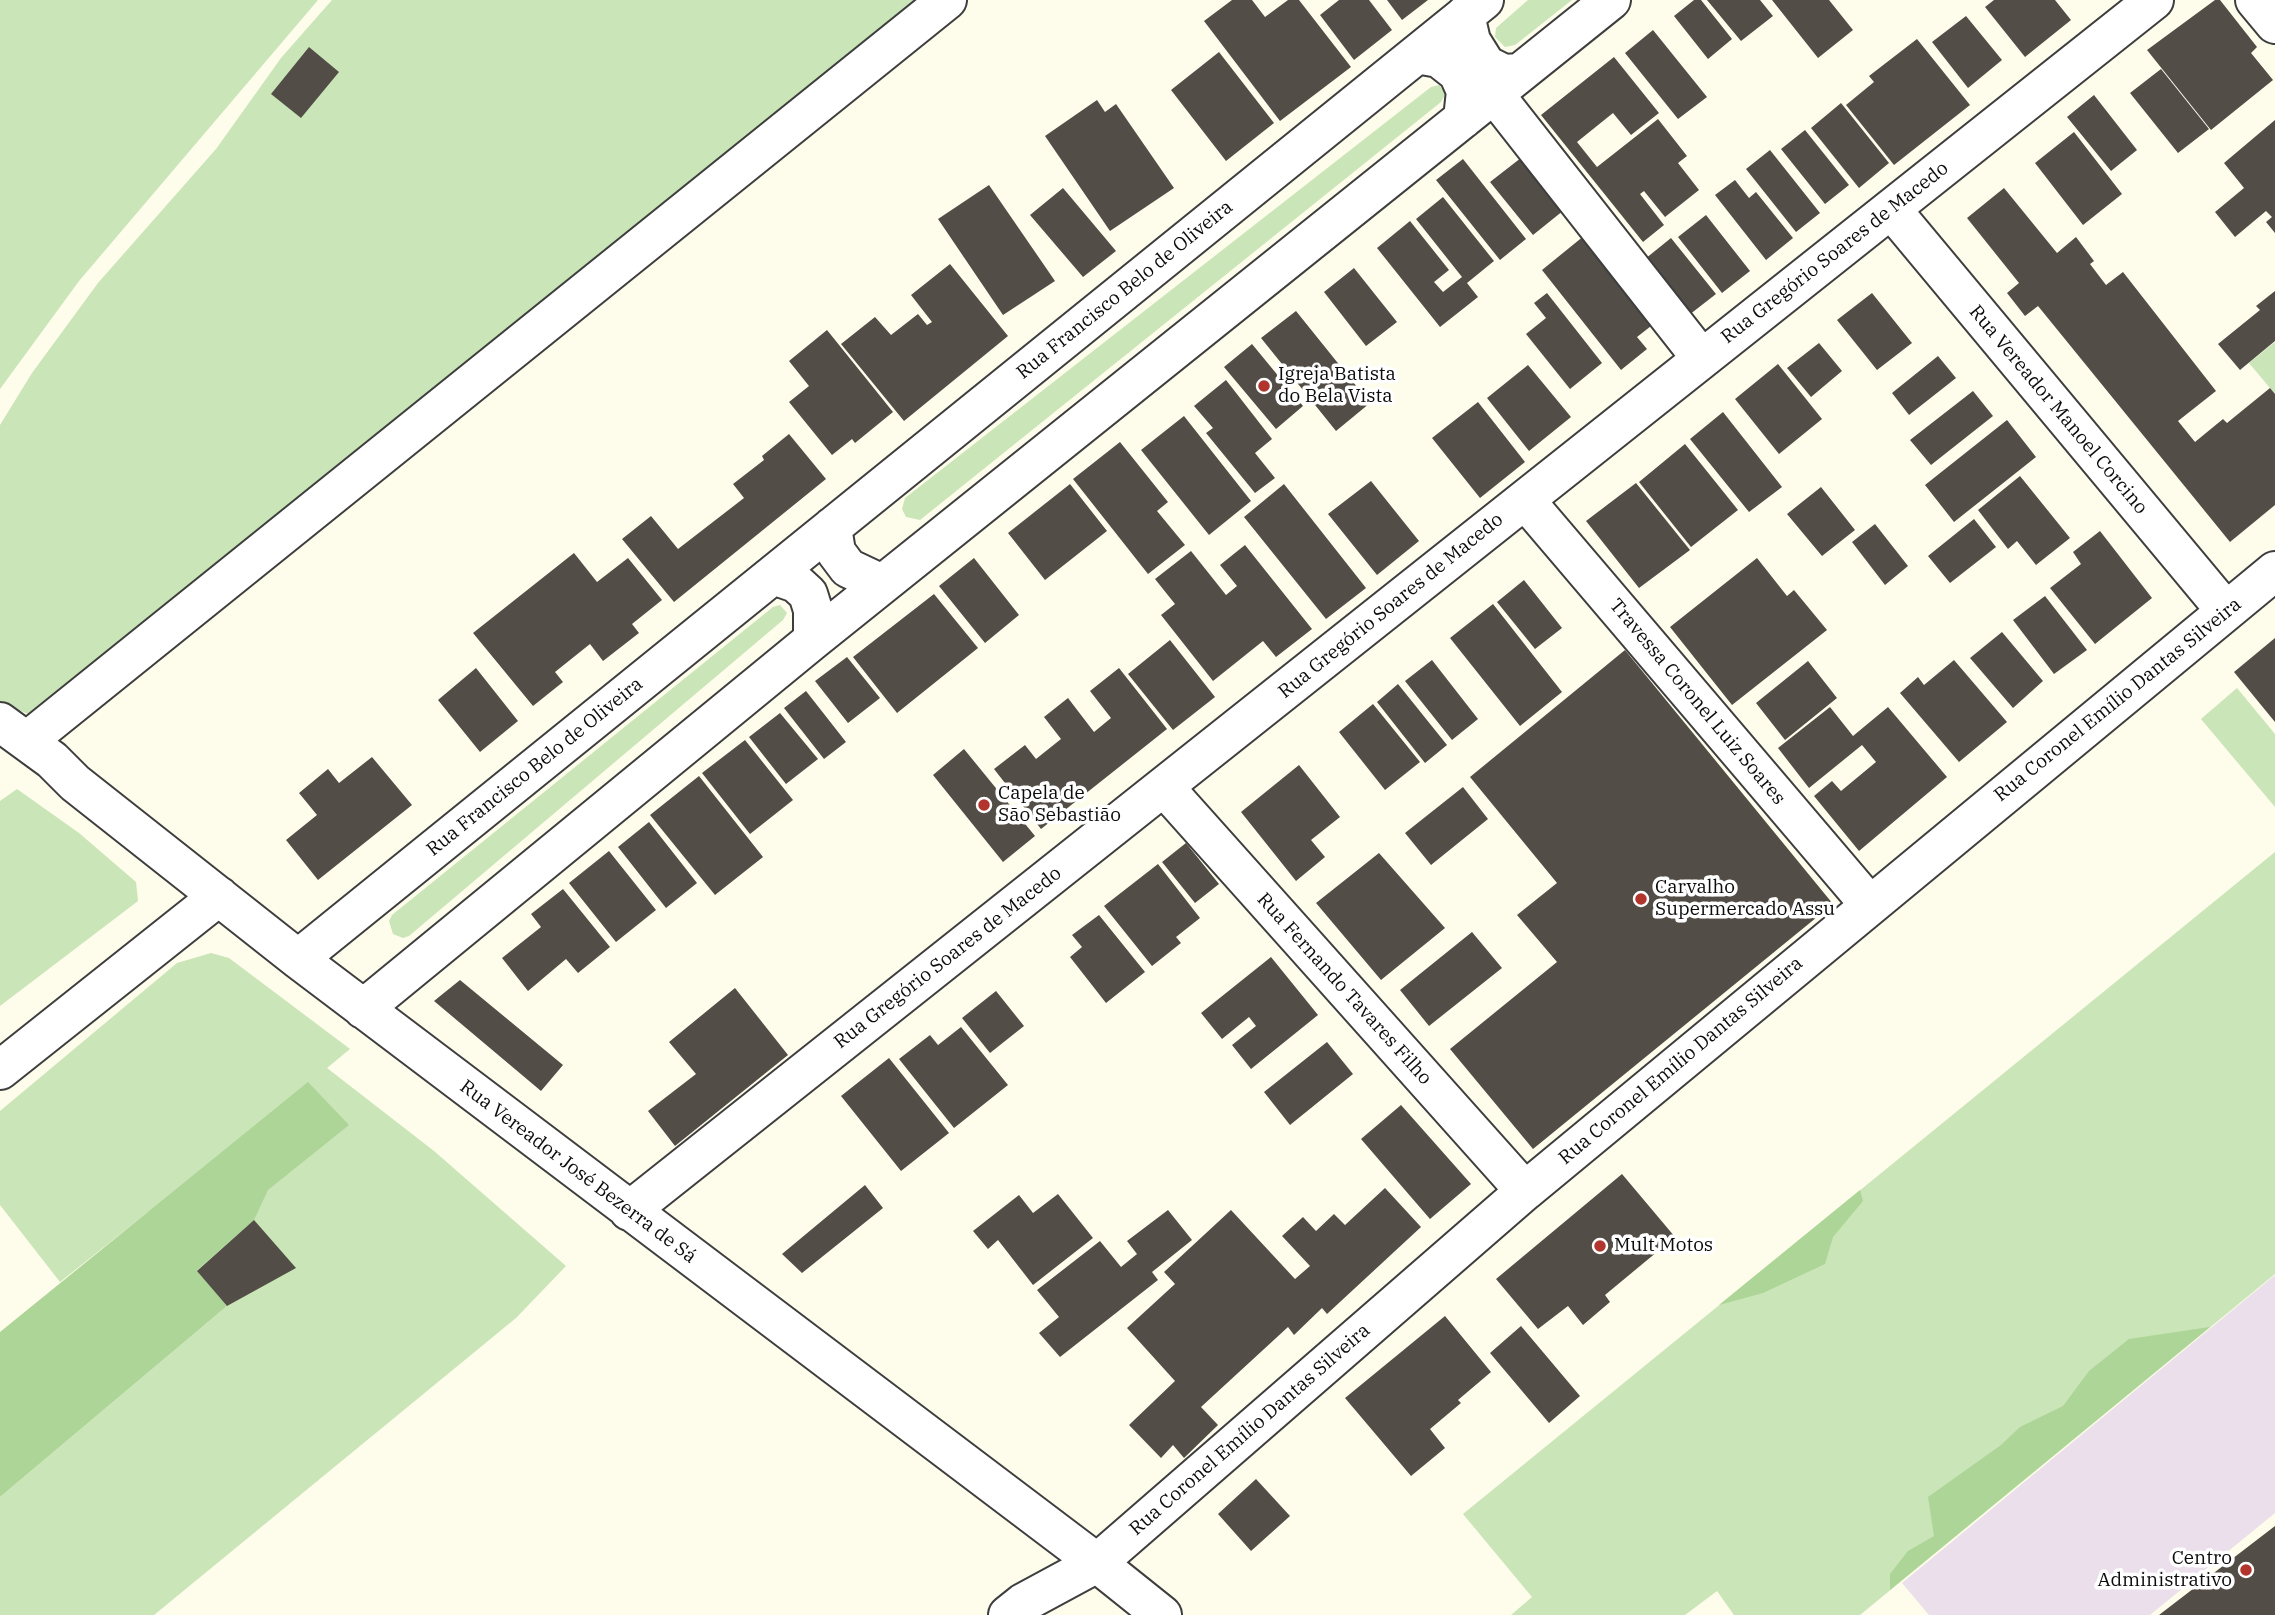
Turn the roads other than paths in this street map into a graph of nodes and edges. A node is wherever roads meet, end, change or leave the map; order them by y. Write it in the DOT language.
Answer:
graph roads {
  1 [pos="947,0"];
  2 [pos="1611,0"];
  3 [pos="2154,0"];
  4 [pos="2255,0"];
  5 [pos="1477,4"];
  6 [pos="2275,24"];
  7 [pos="1417,54"];
  8 [pos="1507,83"];
  9 [pos="1463,118"];
  10 [pos="1891,209"];
  11 [pos="1702,359"];
  12 [pos="1525,500"];
  13 [pos="832,527"];
  14 [pos="2275,572"];
  15 [pos="773,575"];
  16 [pos="882,584"];
  17 [pos="2226,611"];
  18 [pos="813,640"];
  19 [pos="14,732"];
  20 [pos="1164,787"];
  21 [pos="219,896"];
  22 [pos="1868,904"];
  23 [pos="298,959"];
  24 [pos="363,1009"];
  25 [pos="0,1070"];
  26 [pos="1525,1191"];
  27 [pos="629,1211"];
  28 [pos="1097,1563"];
  29 [pos="1008,1615"];
  30 [pos="1162,1615"];
  1 -- 19 [label="street"];
  2 -- 8 [label="street"];
  3 -- 10 [label="street, Rua Gregório Soares de Macedo"];
  4 -- 6 [label="street"];
  5 -- 7 [label="street, Rua Francisco Belo de Oliveira"];
  5 -- 8 [label="street, Rua Francisco Belo de Oliveira"];
  7 -- 9 [label="street"];
  7 -- 13 [label="street, Rua Francisco Belo de Oliveira"];
  8 -- 9 [label="street"];
  8 -- 11 [label="street"];
  9 -- 16 [label="street"];
  10 -- 11 [label="street, Rua Gregório Soares de Macedo"];
  10 -- 17 [label="street, Rua Vereador Manoel Corcino"];
  11 -- 12 [label="street, Rua Gregório Soares de Macedo"];
  12 -- 20 [label="street, Rua Gregório Soares de Macedo"];
  12 -- 22 [label="street, Travessa Coronel Luiz Soares"];
  13 -- 15 [label="street, Rua Francisco Belo de Oliveira"];
  13 -- 16 [label="street"];
  14 -- 17 [label="street, Rua Coronel Emílio Dantas Silveira"];
  15 -- 18 [label="street"];
  15 -- 23 [label="street, Rua Francisco Belo de Oliveira"];
  16 -- 18 [label="street"];
  17 -- 22 [label="street, Rua Coronel Emílio Dantas Silveira"];
  18 -- 24 [label="street"];
  19 -- 21 [label="street, Rua Vereador José Bezerra de Sá"];
  20 -- 26 [label="street, Rua Fernando Tavares Filho"];
  20 -- 27 [label="street, Rua Gregório Soares de Macedo"];
  21 -- 23 [label="street, Rua Vereador José Bezerra de Sá"];
  21 -- 25 [label="street"];
  22 -- 26 [label="street, Rua Coronel Emílio Dantas Silveira"];
  23 -- 24 [label="street, Rua Vereador José Bezerra de Sá"];
  24 -- 27 [label="street, Rua Vereador José Bezerra de Sá"];
  26 -- 28 [label="street, Rua Coronel Emílio Dantas Silveira"];
  27 -- 28 [label="street, Rua Vereador José Bezerra de Sá"];
  28 -- 29 [label="street, Rua Coronel Emílio Dantas Silveira"];
  28 -- 30 [label="street, Rua Vereador José Bezerra de Sá"];
}
